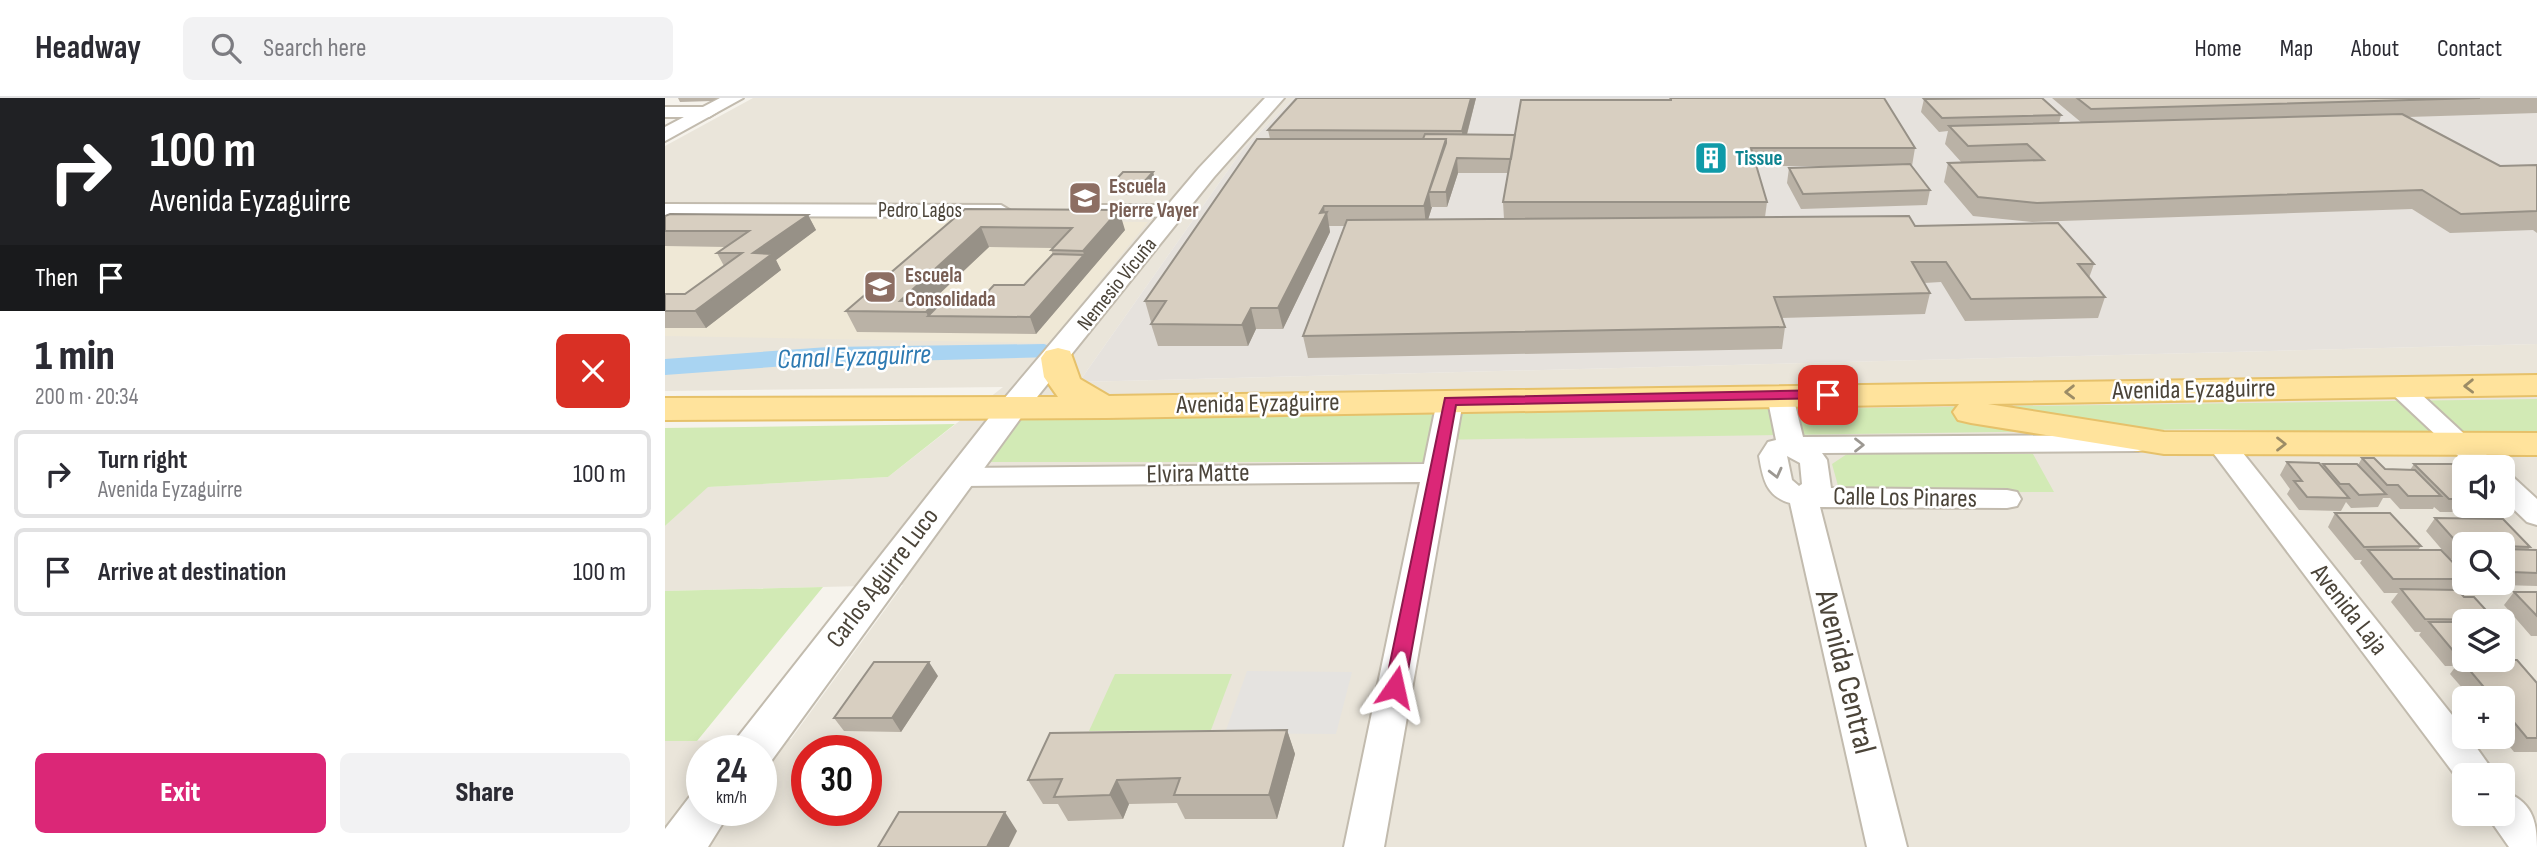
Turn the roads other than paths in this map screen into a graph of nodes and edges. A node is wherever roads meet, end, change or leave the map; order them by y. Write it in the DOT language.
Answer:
graph roads {
  1 [pos="734,98"];
  2 [pos="1275,98"];
  3 [pos="665,112"];
  4 [pos="709,112"];
  5 [pos="665,135"];
  6 [pos="665,210"];
  7 [pos="1019,211"];
  8 [pos="1060,211"];
  9 [pos="1175,211"];
  10 [pos="1058,358"];
  11 [pos="2537,385"];
  12 [pos="2399,387"];
  13 [pos="1851,394"];
  14 [pos="1780,396"];
  15 [pos="1450,401"];
  16 [pos="1014,406"];
  17 [pos="1107,407"];
  18 [pos="665,410"];
  19 [pos="2164,443"];
  20 [pos="2221,444"];
  21 [pos="2537,444"];
  22 [pos="1791,445"];
  23 [pos="2452,455"];
  24 [pos="2472,455"];
  25 [pos="2478,455"];
  26 [pos="1436,473"];
  27 [pos="961,477"];
  28 [pos="2515,494"];
  29 [pos="1803,497"];
  30 [pos="2007,499"];
  31 [pos="2537,515"];
  32 [pos="765,735"];
  33 [pos="2468,763"];
  34 [pos="2515,824"];
  35 [pos="696,826"];
  36 [pos="680,847"];
  37 [pos="1364,847"];
  38 [pos="1887,847"];
  39 [pos="2533,847"];
  1 -- 4 [label="street"];
  2 -- 9 [label="street, Nemesio Vicuña"];
  3 -- 4 [label="street"];
  4 -- 5 [label="street"];
  6 -- 7 [label="street, Pedro Lagos"];
  8 -- 9 [label="street"];
  9 -- 10 [label="street, Nemesio Vicuña"];
  10 -- 16 [label="street, Nemesio Vicuña"];
  10 -- 17 [label="main road"];
  11 -- 12 [label="main road, Avenida Eyzaguirre, one-way"];
  12 -- 13 [label="main road, Avenida Eyzaguirre, one-way"];
  12 -- 24 [label="street"];
  13 -- 14 [label="main road, Avenida Eyzaguirre"];
  13 -- 19 [label="main road, Avenida Eyzaguirre"];
  14 -- 15 [label="main road, Avenida Eyzaguirre"];
  14 -- 22 [label="street"];
  15 -- 17 [label="main road, Avenida Eyzaguirre"];
  15 -- 26 [label="street"];
  16 -- 17 [label="main road, Avenida Eyzaguirre"];
  16 -- 18 [label="main road, Avenida Eyzaguirre"];
  16 -- 27 [label="street, Carlos Aguirre Luco"];
  19 -- 20 [label="main road, Avenida Eyzaguirre"];
  22 -- 19 [label="street, Avenida Eyzaguirre, one-way"];
  20 -- 23 [label="main road, Avenida Eyzaguirre, one-way"];
  20 -- 33 [label="street, Avenida Laja"];
  21 -- 25 [label="main road, Avenida Eyzaguirre"];
  22 -- 29 [label="street"];
  26 -- 27 [label="street, Elvira Matte"];
  26 -- 37 [label="street"];
  27 -- 32 [label="street, Carlos Aguirre Luco"];
  28 -- 31 [label="street"];
  29 -- 30 [label="street, Calle Los Pinares"];
  29 -- 38 [label="street, Avenida Central"];
  34 -- 39 [label="street"];
  35 -- 36 [label="street"];
}
